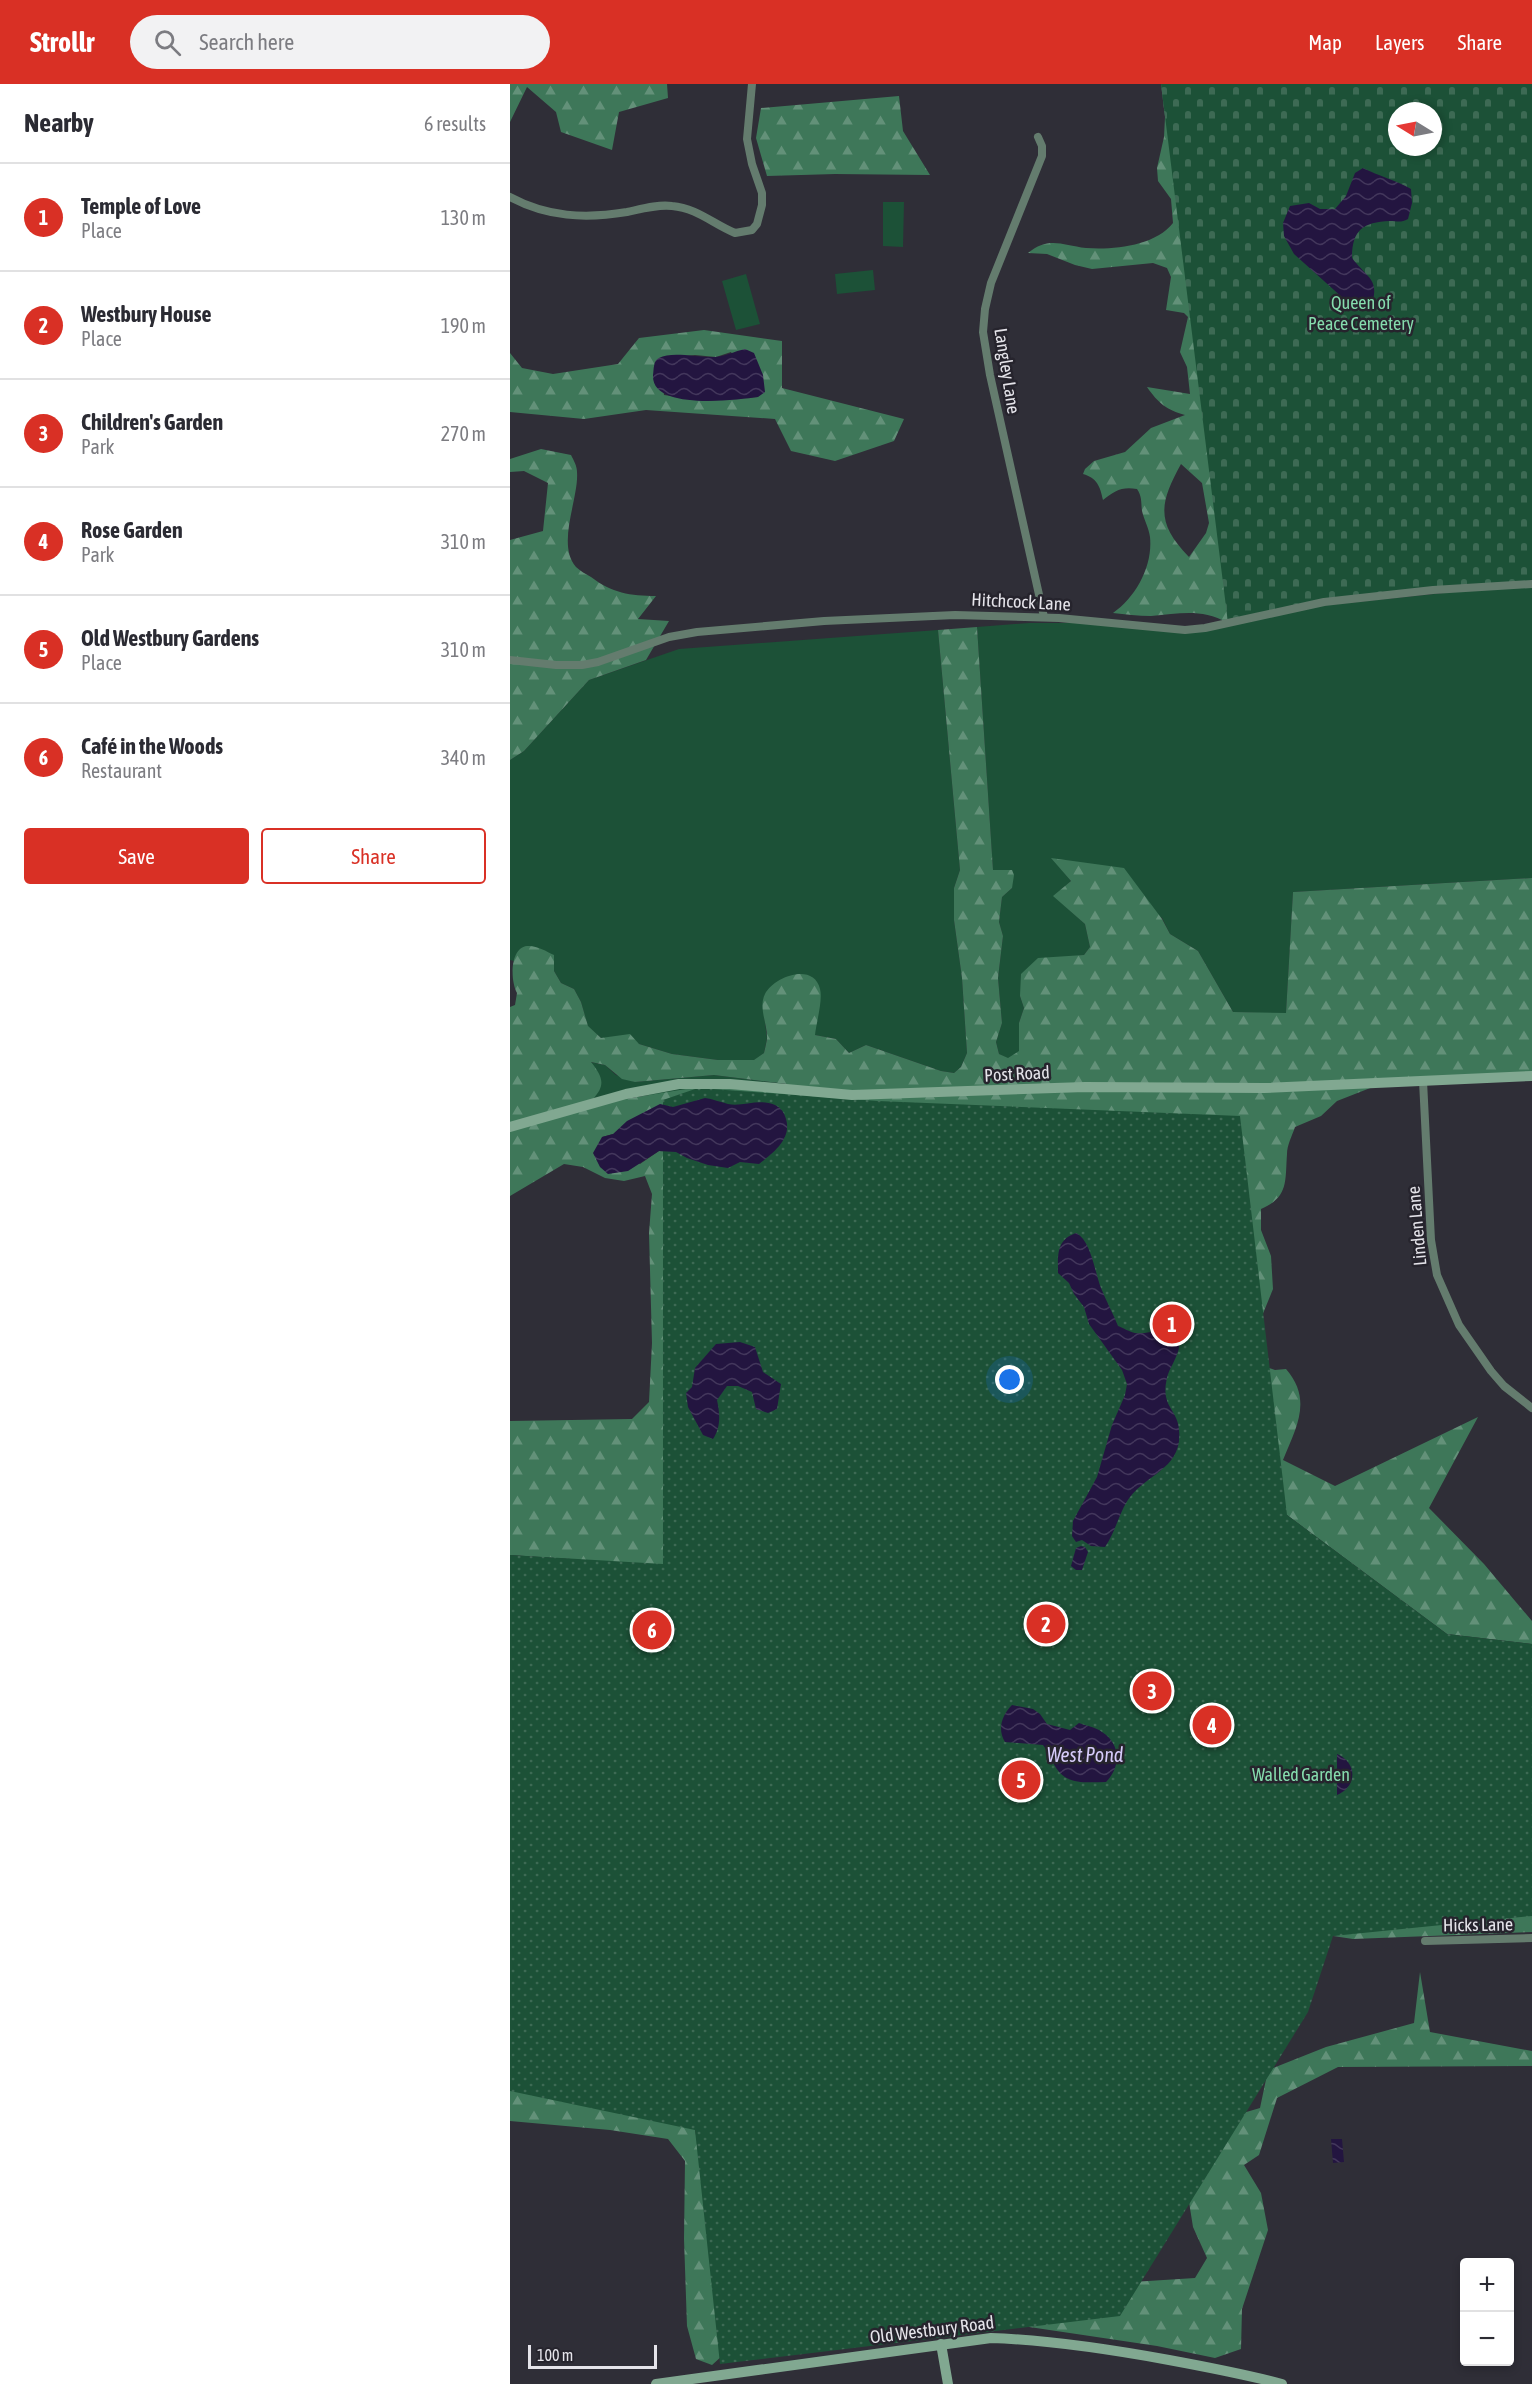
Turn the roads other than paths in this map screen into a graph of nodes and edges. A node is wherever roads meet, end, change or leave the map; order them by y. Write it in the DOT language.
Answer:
graph roads {
  1 [pos="752,84"];
  2 [pos="1038,137"];
  3 [pos="510,197"];
  4 [pos="1532,584"];
  5 [pos="1044,617"];
  6 [pos="510,660"];
  7 [pos="1532,1076"];
  8 [pos="1423,1081"];
  9 [pos="510,1127"];
  10 [pos="1532,1408"];
  11 [pos="1532,1938"];
  12 [pos="1425,1941"];
  13 [pos="941,2344"];
  14 [pos="656,2384"];
  15 [pos="948,2384"];
  16 [pos="1282,2384"];
  1 -- 3 [label="street"];
  2 -- 5 [label="street, Langley Lane"];
  4 -- 5 [label="street, Hitchcock Lane"];
  5 -- 6 [label="street, Hitchcock Lane"];
  7 -- 8 [label="main road, Post Road"];
  8 -- 9 [label="main road, Post Road"];
  8 -- 10 [label="street, Linden Lane"];
  11 -- 12 [label="street, Hicks Lane"];
  13 -- 14 [label="main road, Old Westbury Road"];
  13 -- 15 [label="main road"];
  13 -- 16 [label="main road, Old Westbury Road"];
}
